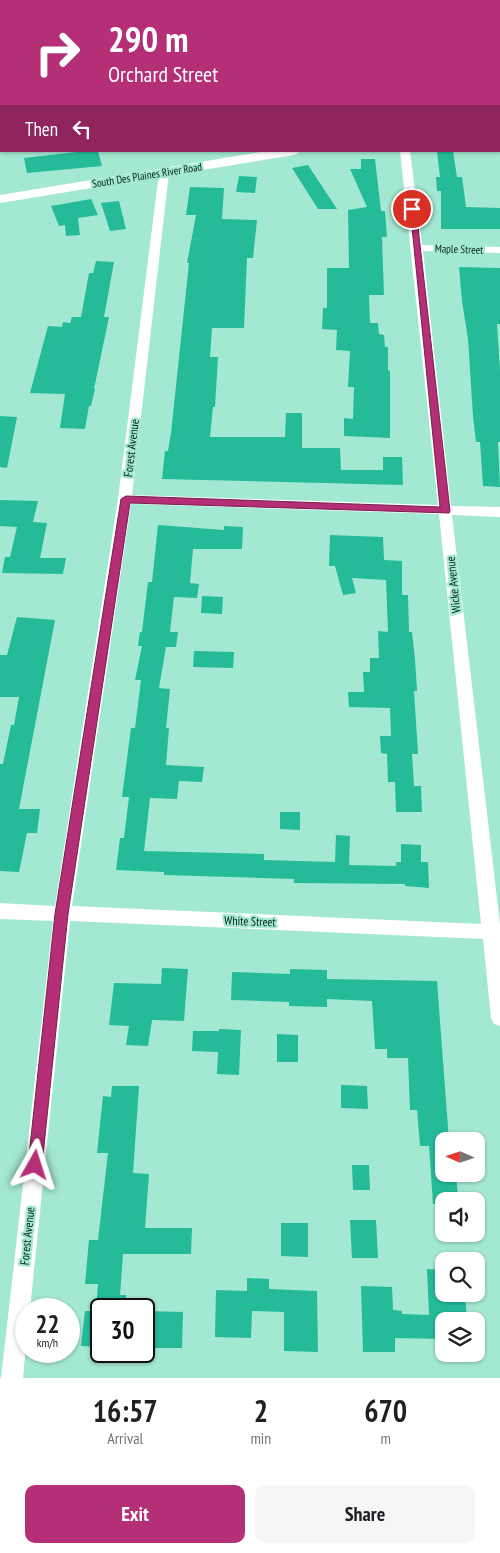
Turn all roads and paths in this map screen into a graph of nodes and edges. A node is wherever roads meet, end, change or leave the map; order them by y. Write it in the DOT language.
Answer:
graph roads {
  1 [pos="288,152"];
  2 [pos="405,152"];
  3 [pos="164,173"];
  4 [pos="0,199"];
  5 [pos="418,248"];
  6 [pos="500,250"];
  7 [pos="126,499"];
  8 [pos="445,511"];
  9 [pos="500,512"];
  10 [pos="0,911"];
  11 [pos="62,914"];
  12 [pos="495,932"];
  13 [pos="500,1018"];
  14 [pos="12,1378"];
  1 -- 3 [label="main road, South Des Plaines River Road"];
  2 -- 5 [label="street, Wicke Avenue"];
  3 -- 4 [label="main road, South Des Plaines River Road"];
  3 -- 7 [label="street, Forest Avenue"];
  5 -- 6 [label="street, Maple Street"];
  5 -- 8 [label="street, Wicke Avenue"];
  7 -- 8 [label="street"];
  7 -- 11 [label="street, Forest Avenue"];
  8 -- 9 [label="street"];
  8 -- 12 [label="street, Wicke Avenue"];
  10 -- 11 [label="street, White Street"];
  11 -- 12 [label="street, White Street"];
  11 -- 14 [label="street, Forest Avenue"];
  12 -- 13 [label="street, Wicke Avenue"];
}
